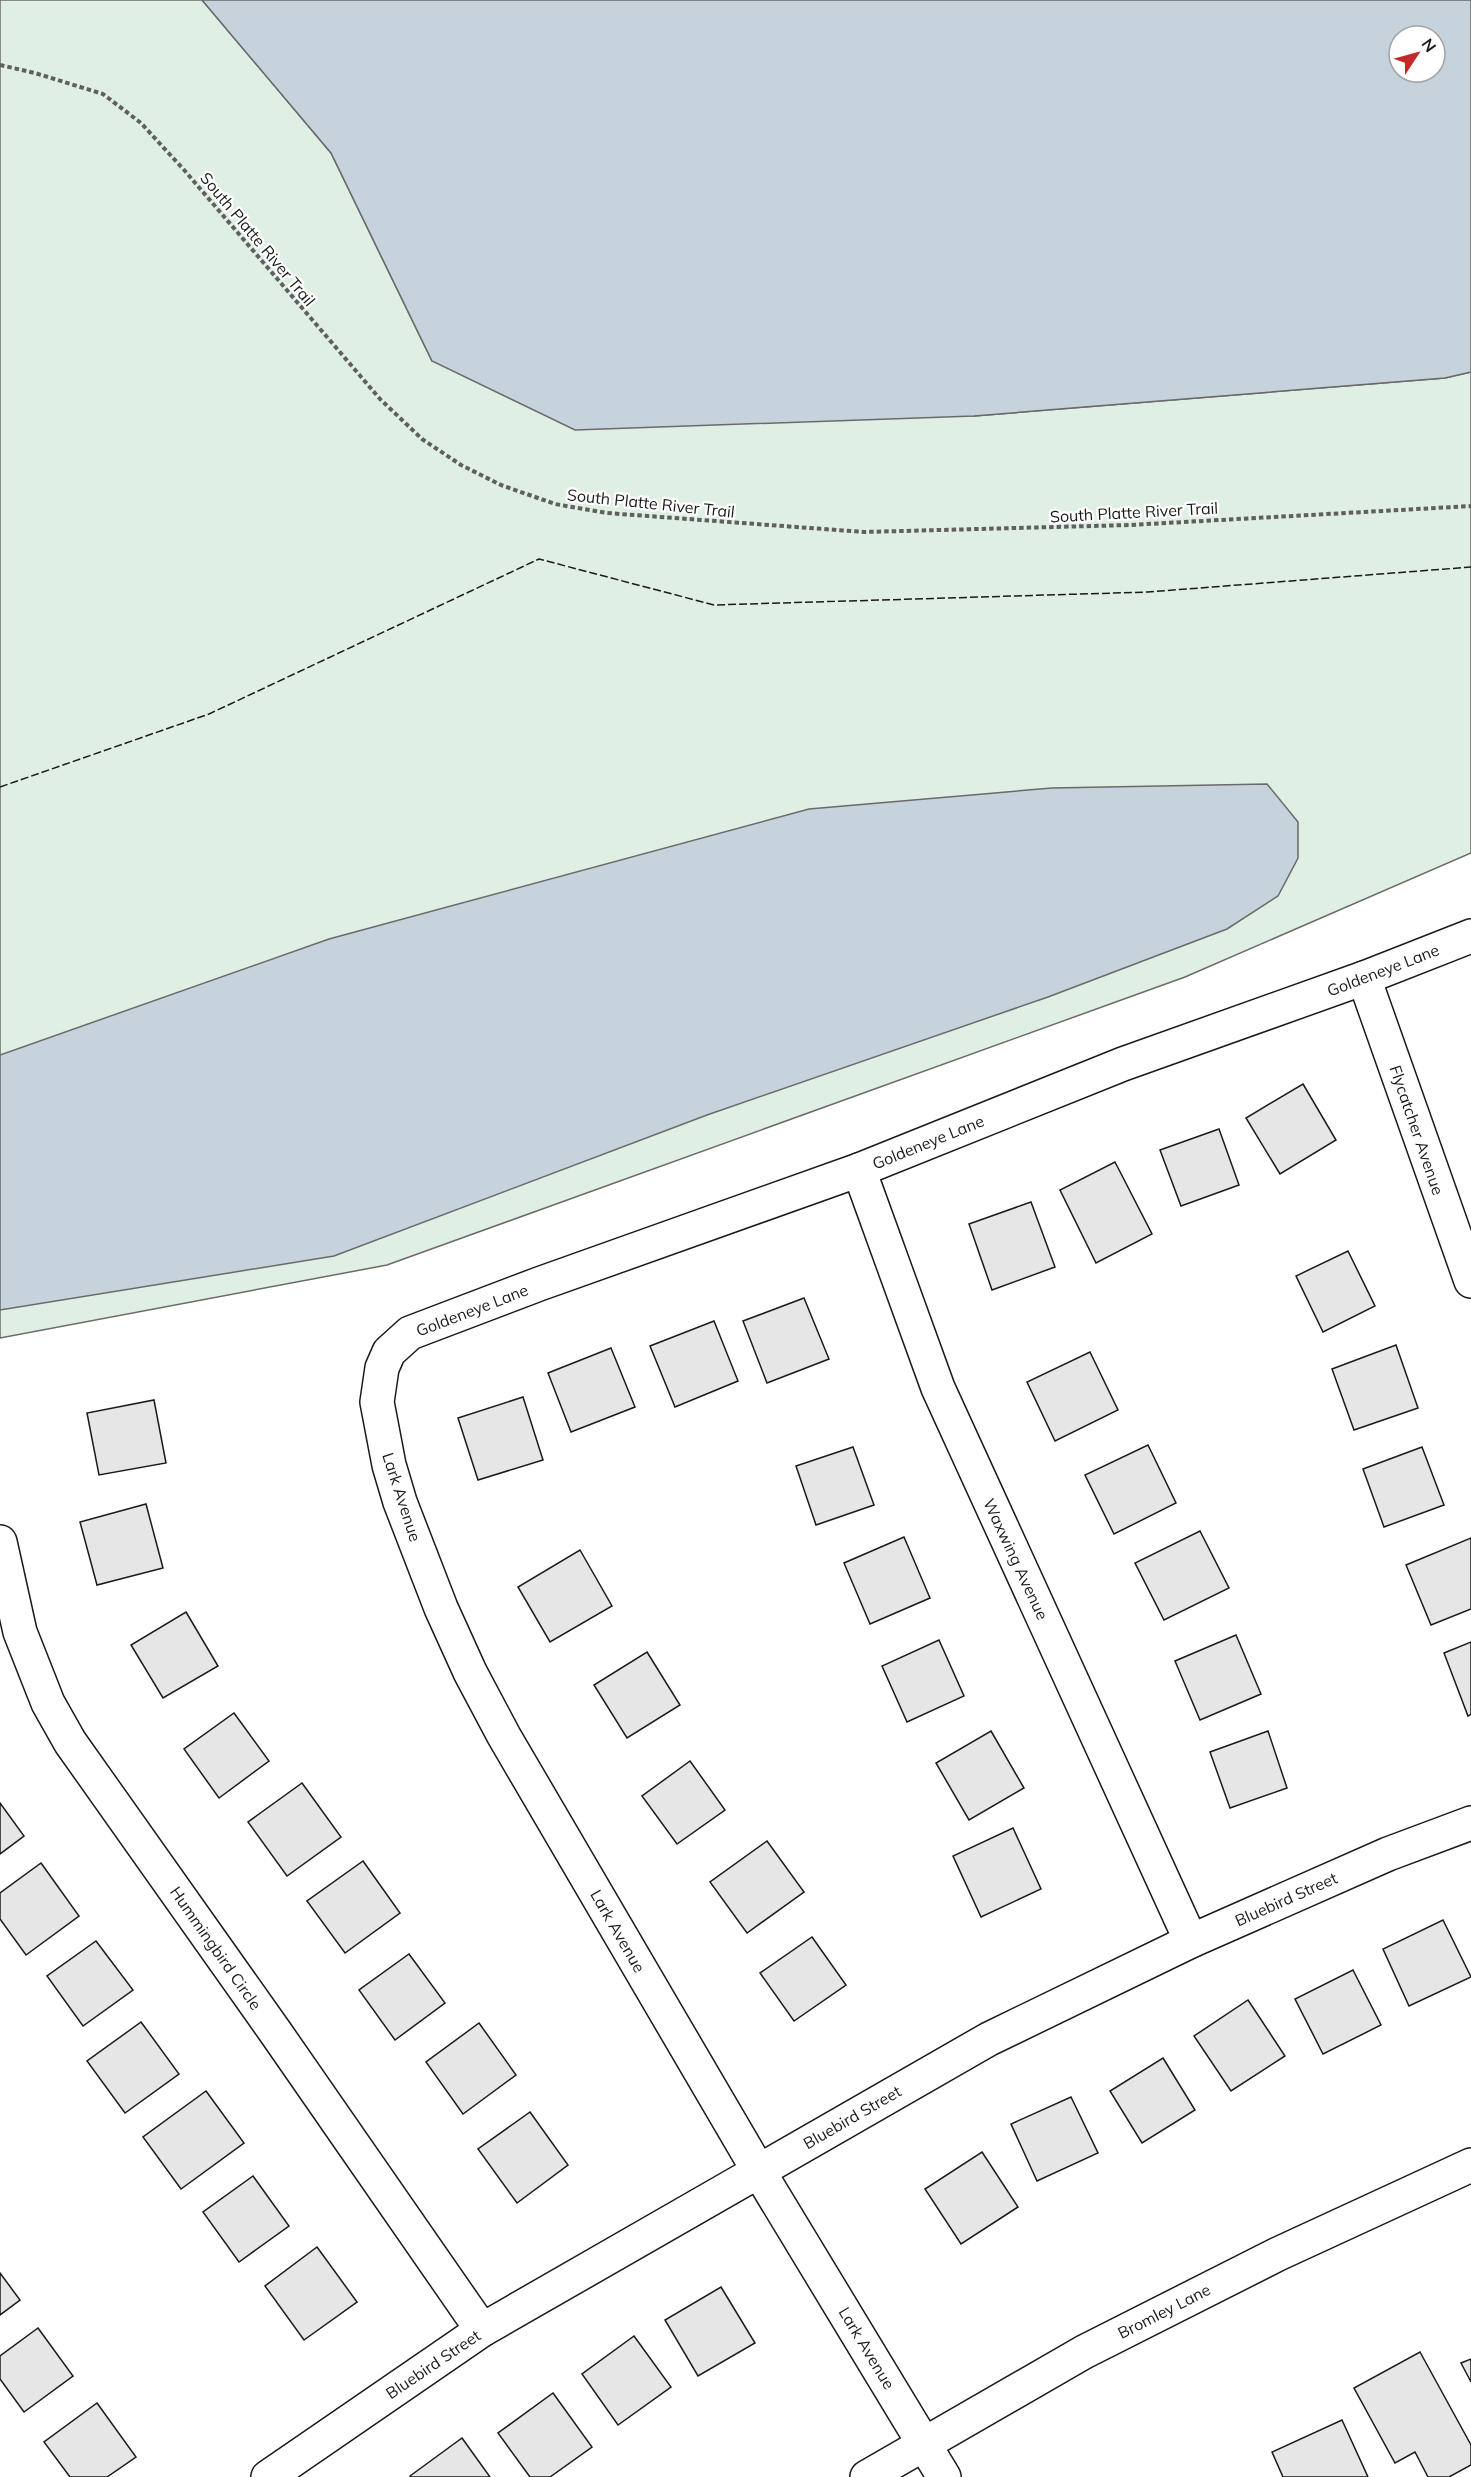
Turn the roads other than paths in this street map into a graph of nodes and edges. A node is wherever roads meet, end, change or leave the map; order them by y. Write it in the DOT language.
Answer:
graph roads {
  1 [pos="1471,936"];
  2 [pos="1364,978"];
  3 [pos="859,1170"];
  4 [pos="1471,1281"];
  5 [pos="389,1352"];
  6 [pos="0,1542"];
  7 [pos="1471,1822"];
  8 [pos="1191,1941"];
  9 [pos="1471,2165"];
  10 [pos="758,2170"];
  11 [pos="482,2330"];
  12 [pos="925,2442"];
  13 [pos="268,2477"];
  14 [pos="867,2477"];
  15 [pos="944,2477"];
  1 -- 2 [label="street, Goldeneye Lane"];
  2 -- 3 [label="street, Goldeneye Lane"];
  2 -- 4 [label="street, Flycatcher Avenue"];
  3 -- 5 [label="street, Goldeneye Lane"];
  3 -- 8 [label="street, Waxwing Avenue"];
  5 -- 10 [label="street, Lark Avenue"];
  6 -- 11 [label="street, Hummingbird Circle"];
  7 -- 8 [label="street, Bluebird Street"];
  8 -- 10 [label="street, Bluebird Street"];
  9 -- 12 [label="street, Bromley Lane"];
  10 -- 11 [label="street, Bluebird Street"];
  10 -- 12 [label="street, Lark Avenue"];
  11 -- 13 [label="street, Bluebird Street"];
  12 -- 14 [label="street, Bromley Lane"];
  12 -- 15 [label="street, Lark Avenue"];
}
